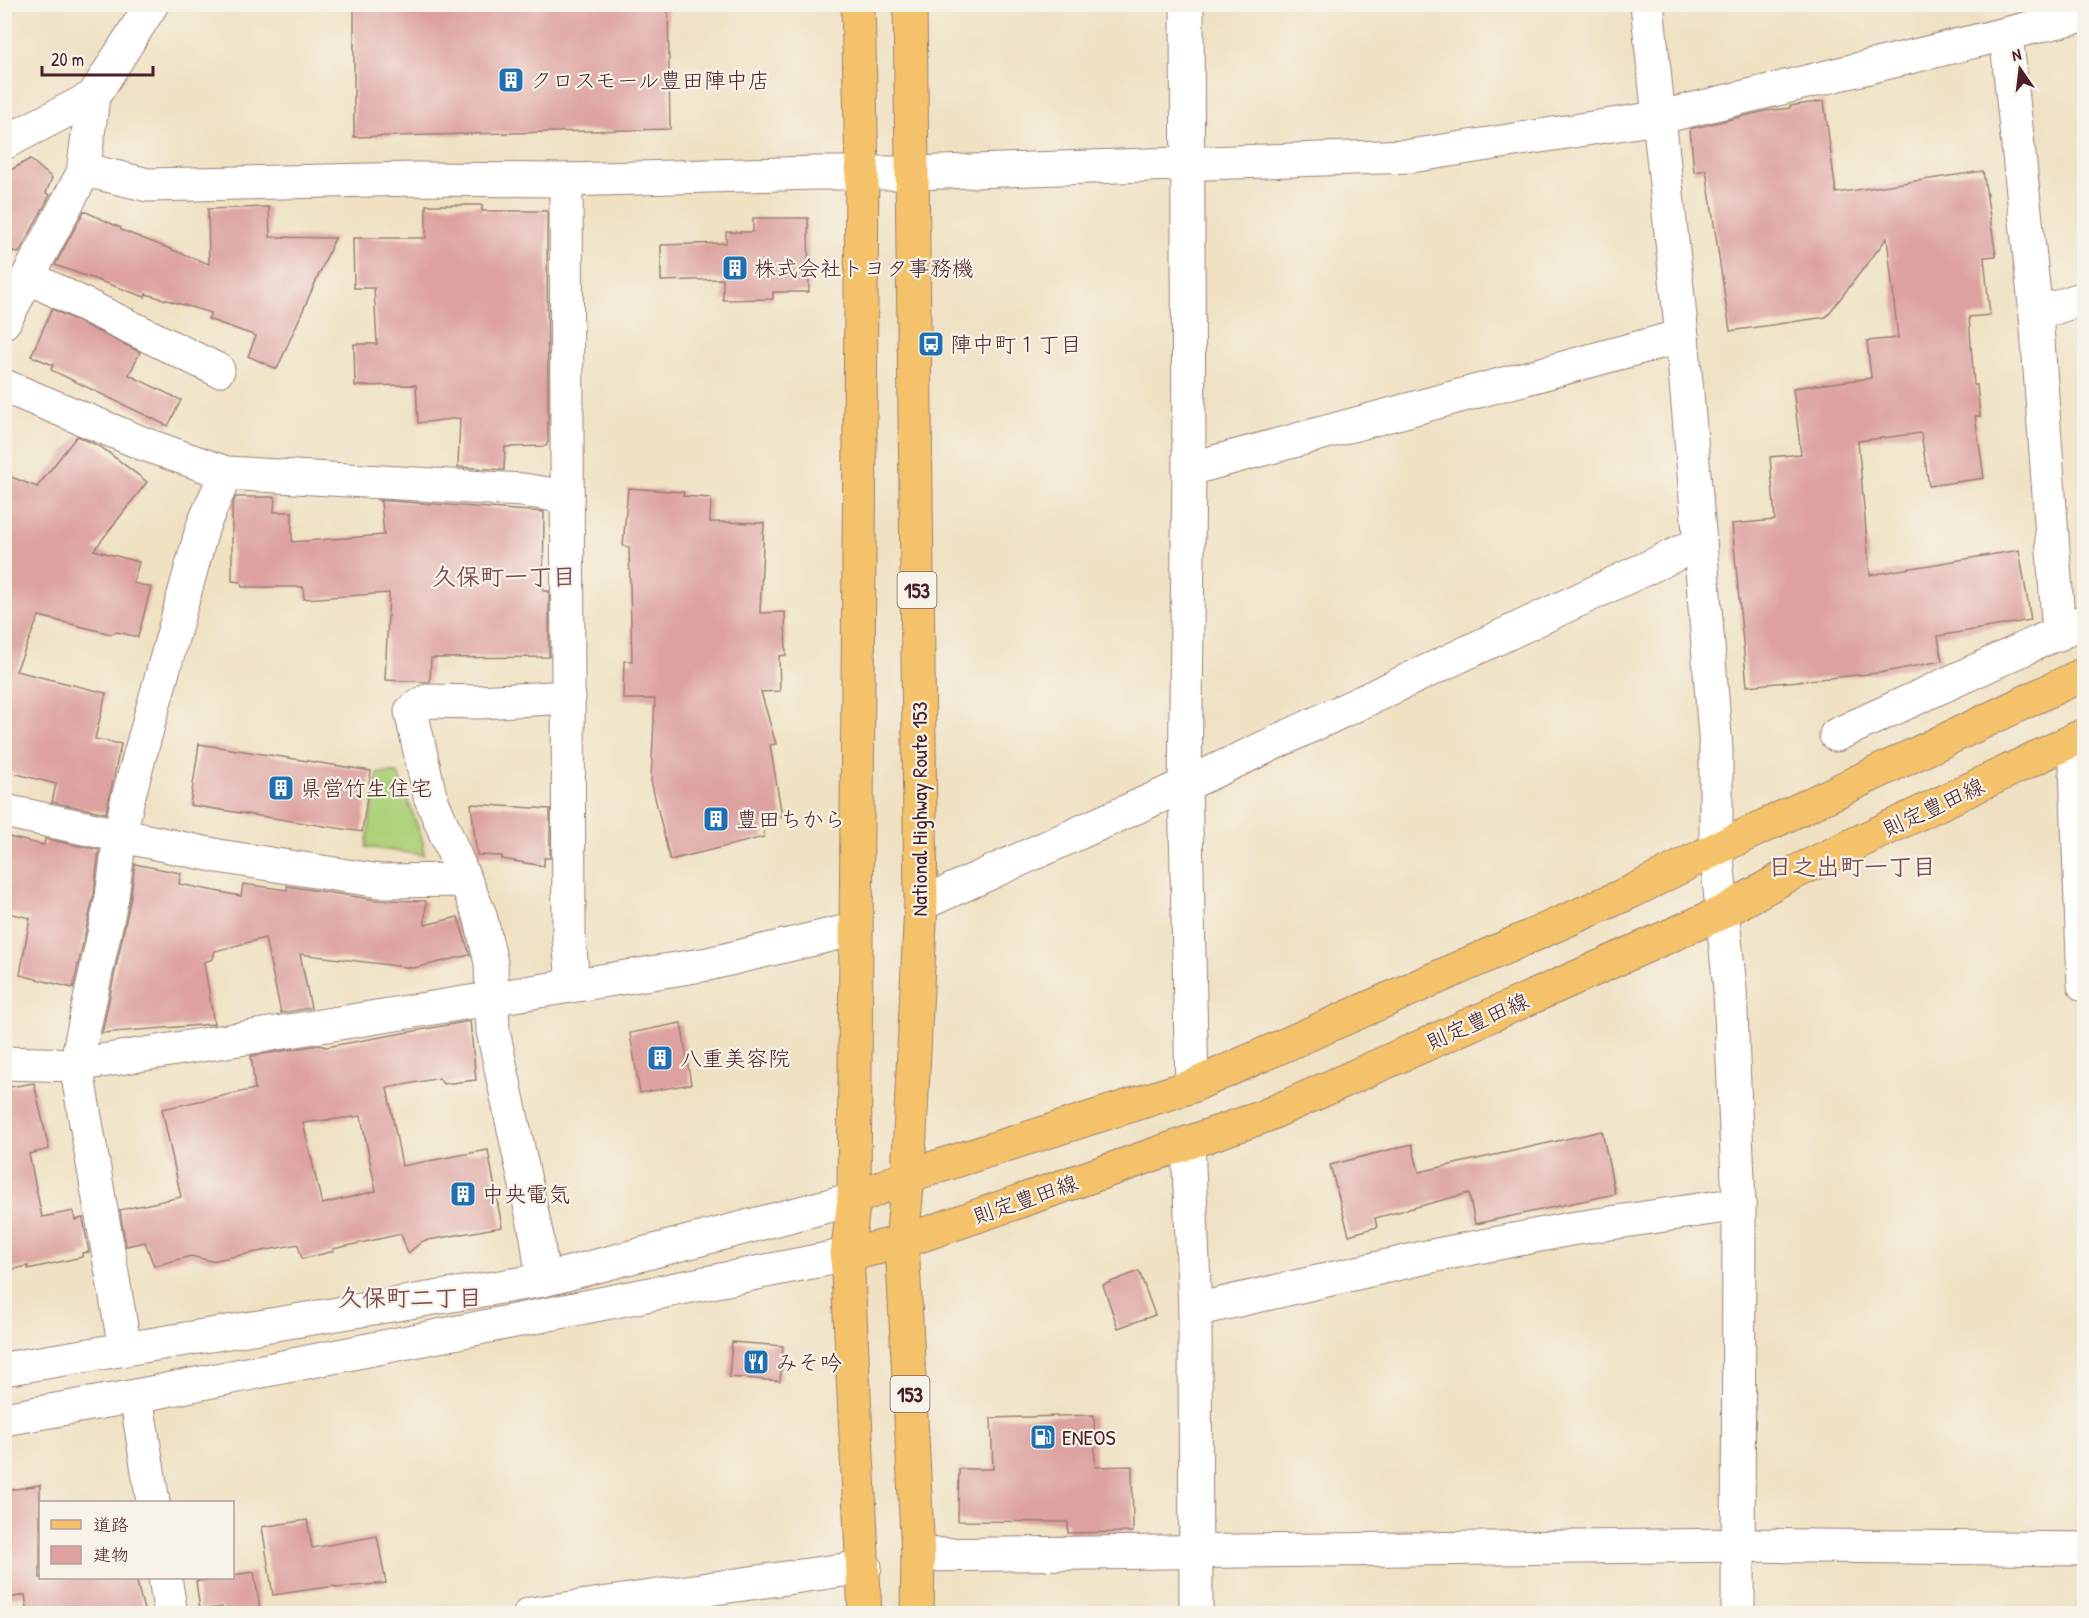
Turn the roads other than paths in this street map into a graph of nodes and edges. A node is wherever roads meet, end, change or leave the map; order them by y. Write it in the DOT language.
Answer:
graph roads {
  1 [pos="152,4"];
  2 [pos="858,4"];
  3 [pos="910,4"];
  4 [pos="1187,4"];
  5 [pos="1647,4"];
  6 [pos="2085,15"];
  7 [pos="2006,34"];
  8 [pos="93,97"];
  9 [pos="1657,118"];
  10 [pos="4,143"];
  11 [pos="1189,165"];
  12 [pos="862,172"];
  13 [pos="83,173"];
  14 [pos="913,173"];
  15 [pos="566,180"];
  16 [pos="28,277"];
  17 [pos="2085,298"];
  18 [pos="2036,315"];
  19 [pos="4,321"];
  20 [pos="1682,336"];
  21 [pos="218,370"];
  22 [pos="4,386"];
  23 [pos="1189,469"];
  24 [pos="226,473"];
  25 [pos="567,497"];
  26 [pos="1700,543"];
  27 [pos="2072,628"];
  28 [pos="2073,679"];
  29 [pos="569,698"];
  30 [pos="1836,735"];
  31 [pos="2080,737"];
  32 [pos="1185,785"];
  33 [pos="4,811"];
  34 [pos="120,835"];
  35 [pos="1716,849"];
  36 [pos="465,880"];
  37 [pos="921,904"];
  38 [pos="1723,912"];
  39 [pos="856,929"];
  40 [pos="573,984"];
  41 [pos="2085,985"];
  42 [pos="491,998"];
  43 [pos="4,1063"];
  44 [pos="76,1065"];
  45 [pos="1192,1086"];
  46 [pos="1188,1143"];
  47 [pos="908,1176"];
  48 [pos="854,1199"];
  49 [pos="1739,1204"];
  50 [pos="902,1242"];
  51 [pos="847,1255"];
  52 [pos="543,1280"];
  53 [pos="1195,1310"];
  54 [pos="125,1349"];
  55 [pos="4,1369"];
  56 [pos="136,1396"];
  57 [pos="4,1419"];
  58 [pos="153,1501"];
  59 [pos="1738,1545"];
  60 [pos="2085,1550"];
  61 [pos="1194,1552"];
  62 [pos="918,1556"];
  63 [pos="865,1567"];
  64 [pos="165,1579"];
  65 [pos="171,1614"];
  66 [pos="530,1614"];
  67 [pos="865,1614"];
  68 [pos="917,1614"];
  69 [pos="1196,1614"];
  70 [pos="1738,1614"];
  1 -- 8 [label="street"];
  2 -- 12 [label="main road"];
  3 -- 14 [label="main road, National Highway Route 153 / 153"];
  4 -- 11 [label="street"];
  5 -- 9 [label="street"];
  6 -- 7 [label="street"];
  7 -- 9 [label="street"];
  7 -- 18 [label="street"];
  8 -- 10 [label="street"];
  8 -- 13 [label="street"];
  9 -- 11 [label="street"];
  9 -- 20 [label="street"];
  11 -- 14 [label="street"];
  11 -- 23 [label="street"];
  12 -- 14 [label="street"];
  12 -- 15 [label="street"];
  12 -- 39 [label="main road"];
  13 -- 15 [label="street"];
  13 -- 16 [label="street"];
  14 -- 37 [label="main road, National Highway Route 153 / 153"];
  15 -- 25 [label="street"];
  16 -- 19 [label="street"];
  16 -- 21 [label="street"];
  17 -- 18 [label="street"];
  18 -- 27 [label="street"];
  20 -- 23 [label="street"];
  20 -- 26 [label="street"];
  22 -- 24 [label="street"];
  23 -- 32 [label="street"];
  24 -- 25 [label="street"];
  24 -- 34 [label="street"];
  25 -- 29 [label="street"];
  26 -- 32 [label="street"];
  26 -- 35 [label="street"];
  27 -- 30 [label="street"];
  28 -- 35 [label="main road"];
  29 -- 36 [label="street"];
  29 -- 40 [label="street"];
  31 -- 38 [label="main road, 則定豊田線"];
  31 -- 41 [label="street"];
  32 -- 37 [label="street"];
  32 -- 45 [label="street"];
  33 -- 34 [label="street"];
  34 -- 36 [label="street"];
  34 -- 44 [label="street"];
  35 -- 38 [label="street"];
  35 -- 45 [label="main road"];
  36 -- 42 [label="street"];
  37 -- 47 [label="main road, National Highway Route 153 / 153"];
  38 -- 46 [label="main road, 則定豊田線"];
  38 -- 49 [label="street"];
  39 -- 40 [label="street"];
  39 -- 48 [label="main road"];
  40 -- 42 [label="street"];
  42 -- 44 [label="street"];
  42 -- 52 [label="street"];
  43 -- 44 [label="street"];
  44 -- 54 [label="street"];
  45 -- 47 [label="main road"];
  46 -- 50 [label="main road, 則定豊田線"];
  46 -- 53 [label="street"];
  47 -- 48 [label="main road"];
  47 -- 50 [label="main road, National Highway Route 153 / 153"];
  48 -- 51 [label="main road"];
  48 -- 52 [label="street"];
  49 -- 53 [label="street"];
  49 -- 59 [label="street"];
  50 -- 51 [label="main road, 則定豊田線"];
  50 -- 62 [label="main road, National Highway Route 153 / 153"];
  51 -- 56 [label="street"];
  51 -- 63 [label="main road"];
  52 -- 54 [label="street"];
  53 -- 61 [label="street"];
  54 -- 55 [label="street"];
  56 -- 57 [label="street"];
  56 -- 58 [label="street"];
  59 -- 60 [label="street"];
  59 -- 61 [label="street"];
  59 -- 70 [label="street"];
  61 -- 62 [label="street"];
  61 -- 69 [label="street"];
  62 -- 68 [label="main road, National Highway Route 153 / 153"];
  63 -- 66 [label="street"];
  63 -- 67 [label="main road"];
  64 -- 65 [label="street"];
}
